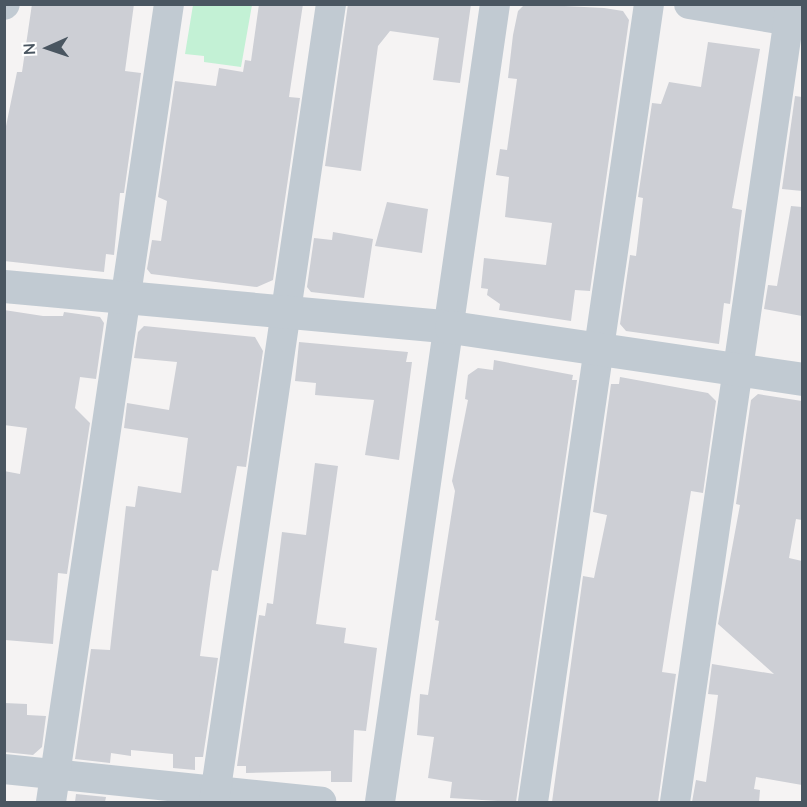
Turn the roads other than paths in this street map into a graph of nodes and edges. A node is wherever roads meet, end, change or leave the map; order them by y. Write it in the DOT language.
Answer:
graph roads {
  1 [pos="169,4"];
  2 [pos="331,4"];
  3 [pos="495,4"];
  4 [pos="649,4"];
  5 [pos="689,4"];
  6 [pos="794,16"];
  7 [pos="4,286"];
  8 [pos="125,298"];
  9 [pos="285,314"];
  10 [pos="451,327"];
  11 [pos="599,350"];
  12 [pos="738,370"];
  13 [pos="802,379"];
  14 [pos="4,769"];
  15 [pos="53,788"];
  16 [pos="215,796"];
  17 [pos="321,802"];
  18 [pos="380,802"];
  19 [pos="533,802"];
  20 [pos="675,802"];
  1 -- 8 [label="street"];
  2 -- 9 [label="street"];
  3 -- 10 [label="street"];
  4 -- 11 [label="street"];
  5 -- 6 [label="street"];
  6 -- 12 [label="street"];
  7 -- 8 [label="street"];
  8 -- 9 [label="street"];
  8 -- 15 [label="street"];
  9 -- 10 [label="street"];
  9 -- 16 [label="street"];
  10 -- 11 [label="street"];
  10 -- 18 [label="street"];
  11 -- 12 [label="street"];
  11 -- 19 [label="street"];
  12 -- 13 [label="street"];
  12 -- 20 [label="street"];
  14 -- 15 [label="street"];
  15 -- 16 [label="street"];
  16 -- 17 [label="street"];
}
